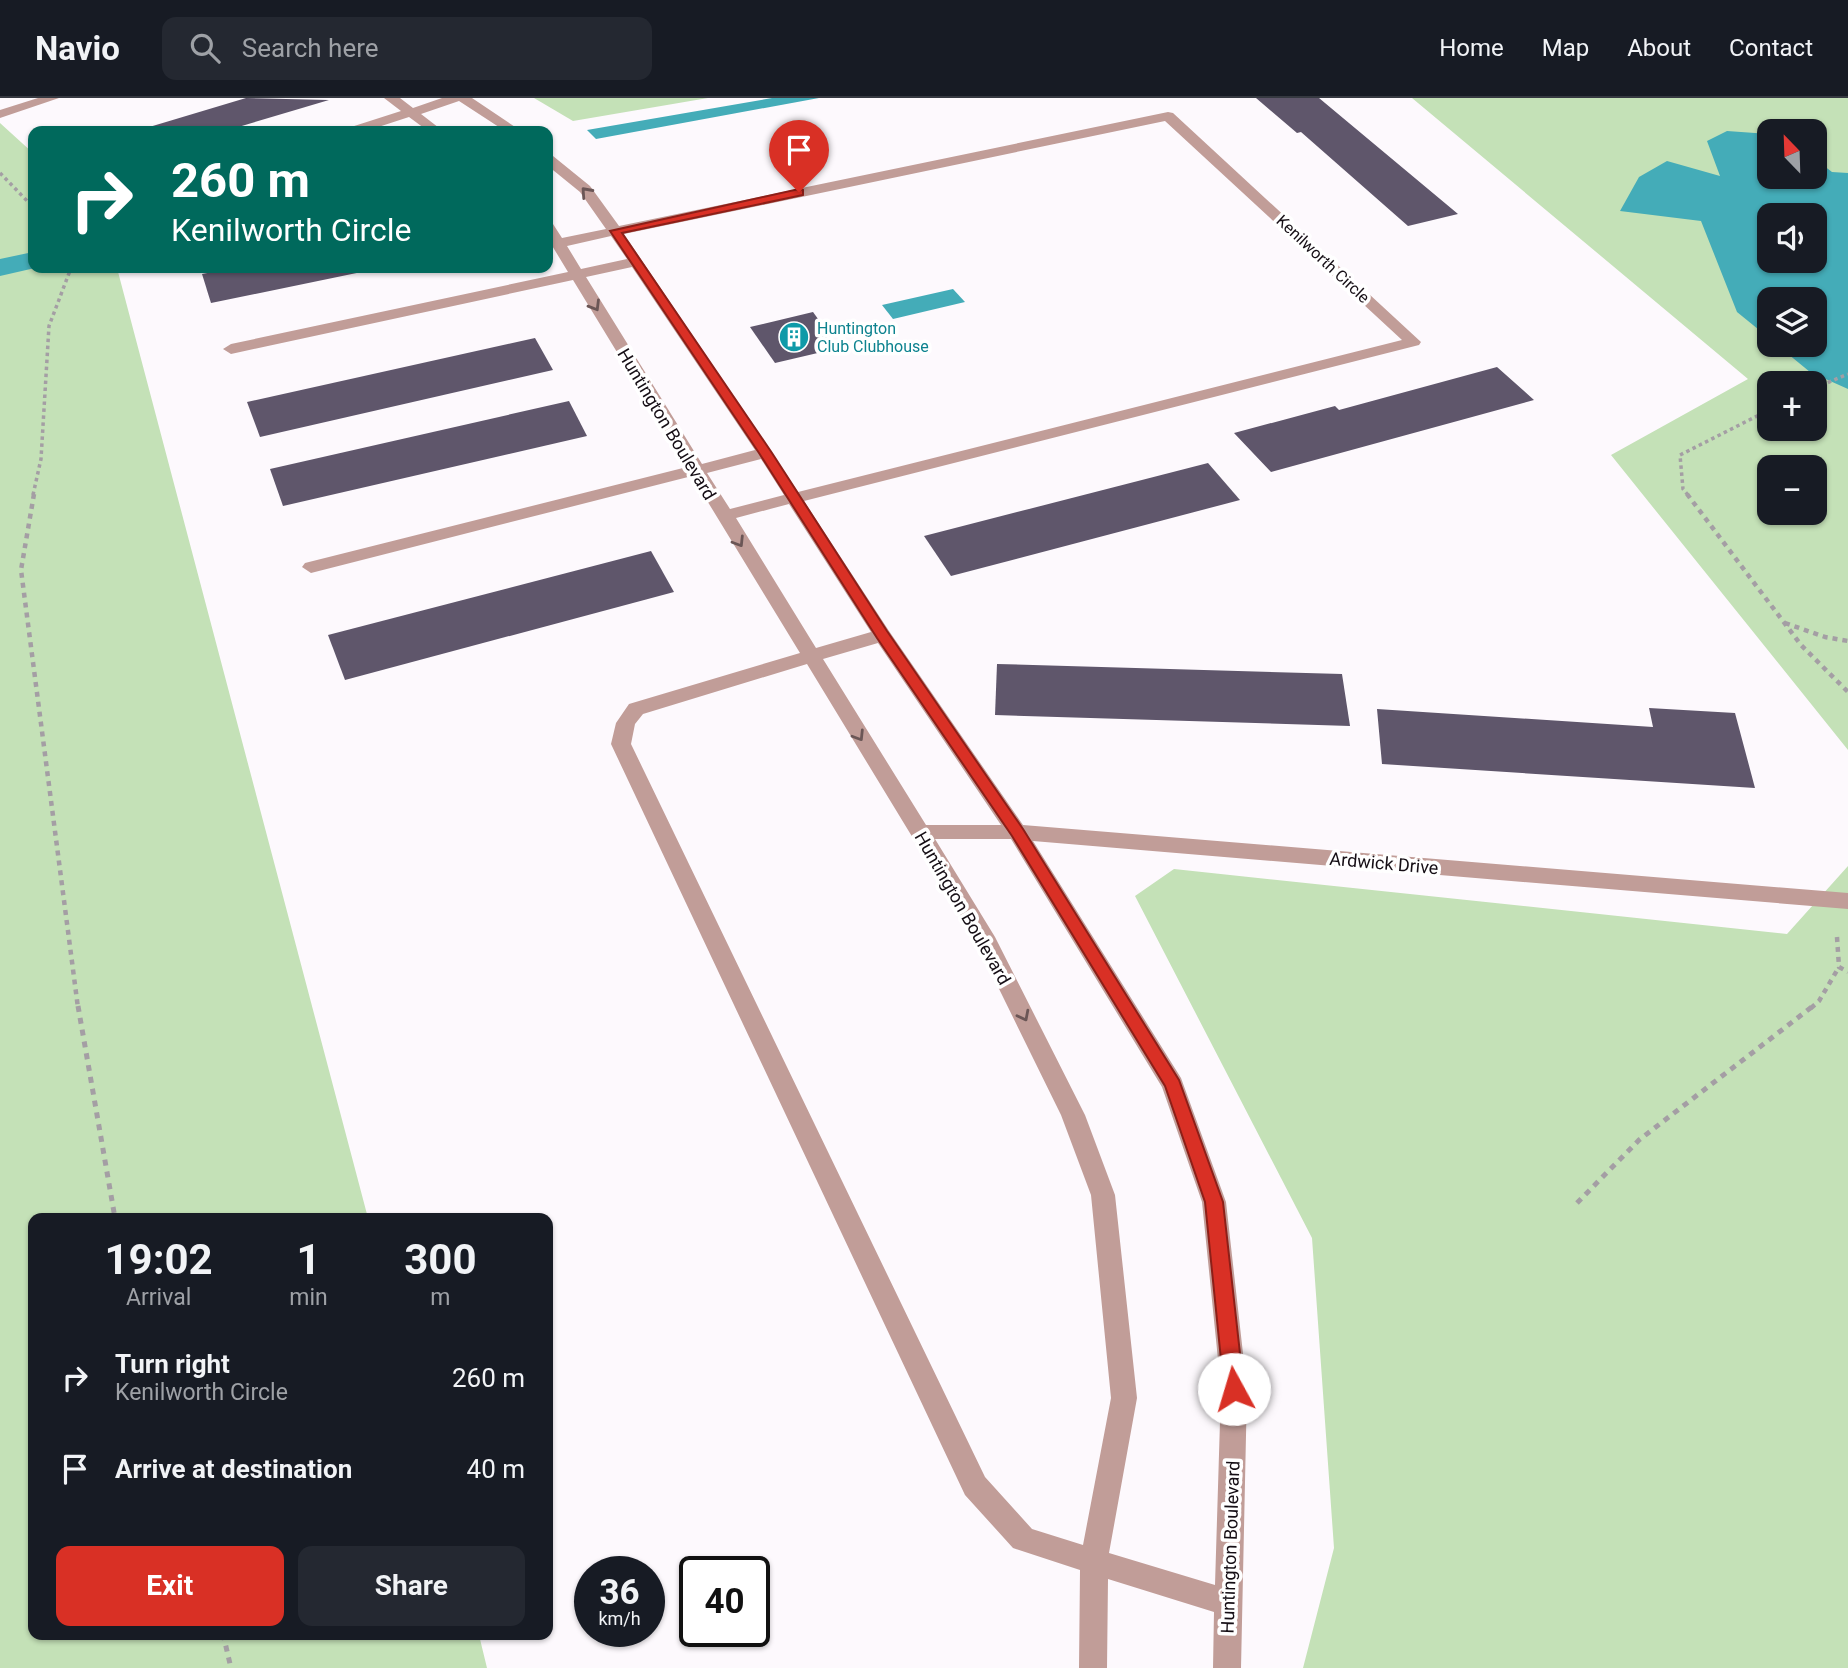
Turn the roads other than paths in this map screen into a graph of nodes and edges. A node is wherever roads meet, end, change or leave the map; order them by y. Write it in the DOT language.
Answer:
graph roads {
  1 [pos="52,98"];
  2 [pos="391,98"];
  3 [pos="457,98"];
  4 [pos="463,98"];
  5 [pos="411,113"];
  6 [pos="0,114"];
  7 [pos="369,126"];
  8 [pos="429,126"];
  9 [pos="506,126"];
  10 [pos="553,163"];
  11 [pos="615,231"];
  12 [pos="553,235"];
  13 [pos="635,262"];
  14 [pos="576,275"];
  15 [pos="231,349"];
  16 [pos="765,453"];
  17 [pos="695,470"];
  18 [pos="794,497"];
  19 [pos="723,516"];
  20 [pos="311,567"];
  21 [pos="882,635"];
  22 [pos="810,656"];
  23 [pos="919,832"];
  24 [pos="1017,832"];
  25 [pos="1848,901"];
  26 [pos="1094,1561"];
  27 [pos="1228,1603"];
  28 [pos="1093,1668"];
  29 [pos="1227,1668"];
  1 -- 6 [label="street"];
  2 -- 5 [label="street"];
  3 -- 5 [label="street"];
  4 -- 9 [label="street"];
  5 -- 7 [label="street"];
  5 -- 8 [label="street"];
  11 -- 10 [label="street, Huntington Boulevard, one-way"];
  11 -- 12 [label="street, Kenilworth Circle"];
  11 -- 13 [label="street, Huntington Boulevard"];
  11 -- 18 [label="street, Kenilworth Circle"];
  12 -- 14 [label="street, Huntington Boulevard"];
  13 -- 14 [label="street"];
  13 -- 16 [label="street, Huntington Boulevard"];
  14 -- 15 [label="street"];
  14 -- 17 [label="street, Huntington Boulevard, one-way"];
  16 -- 17 [label="street"];
  16 -- 18 [label="street, Huntington Boulevard"];
  17 -- 19 [label="street, Huntington Boulevard"];
  17 -- 20 [label="street"];
  18 -- 19 [label="street, Kenilworth Circle"];
  18 -- 21 [label="street, Huntington Boulevard"];
  19 -- 22 [label="street, Huntington Boulevard, one-way"];
  21 -- 22 [label="street"];
  21 -- 24 [label="street, Huntington Boulevard"];
  22 -- 23 [label="street, Huntington Boulevard, one-way"];
  22 -- 26 [label="street"];
  23 -- 24 [label="street, Ardwick Drive"];
  23 -- 26 [label="street, Huntington Boulevard, one-way"];
  24 -- 25 [label="street, Ardwick Drive"];
  24 -- 27 [label="street, Huntington Boulevard"];
  26 -- 27 [label="street"];
  26 -- 28 [label="street, Huntington Boulevard"];
  27 -- 29 [label="street, Huntington Boulevard"];
}
